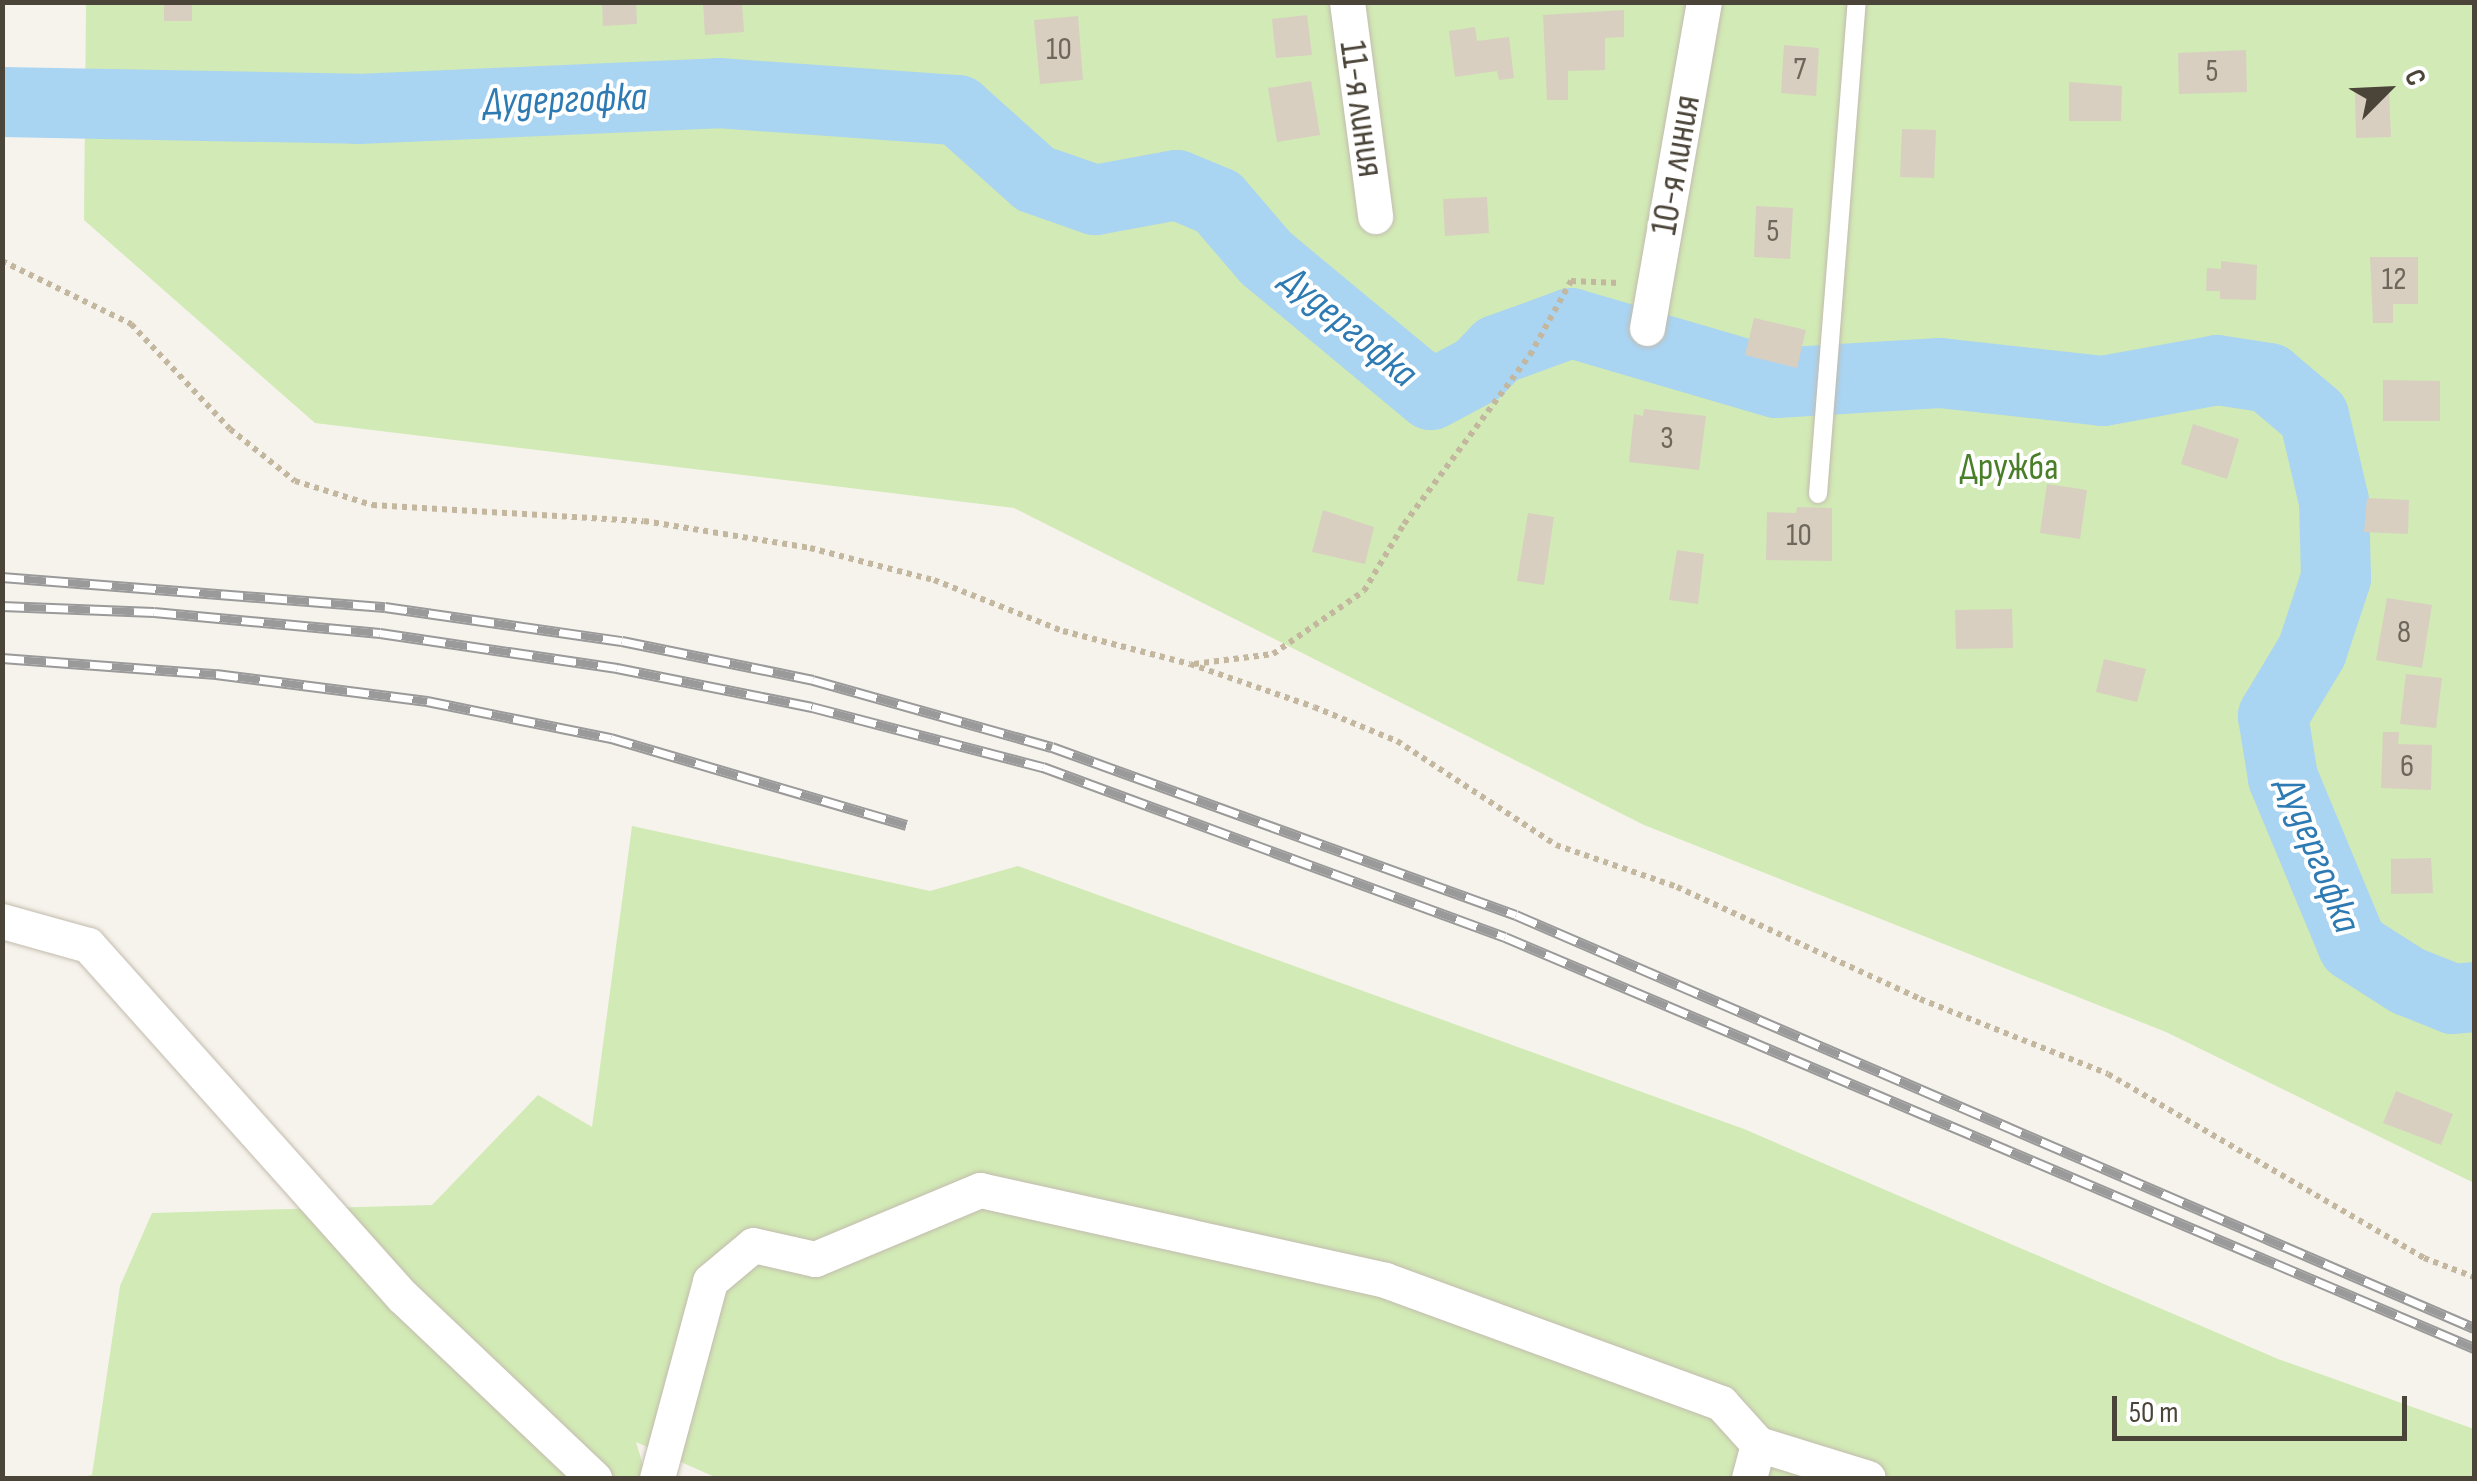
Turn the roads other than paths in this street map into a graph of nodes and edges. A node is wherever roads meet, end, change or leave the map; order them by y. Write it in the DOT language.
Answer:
graph roads {
  1 [pos="1347,2"];
  2 [pos="1704,2"];
  3 [pos="1857,2"];
  4 [pos="1375,216"];
  5 [pos="1647,328"];
  6 [pos="1818,494"];
  7 [pos="2,921"];
  8 [pos="1758,1444"];
  9 [pos="594,1478"];
  10 [pos="657,1478"];
  11 [pos="1748,1478"];
  12 [pos="1868,1478"];
  1 -- 4 [label="street, 11-я линия"];
  2 -- 5 [label="street, 10-я линия"];
  3 -- 6 [label="lane"];
  7 -- 9 [label="street"];
  8 -- 10 [label="street"];
  8 -- 11 [label="street"];
  8 -- 12 [label="street"];
}
